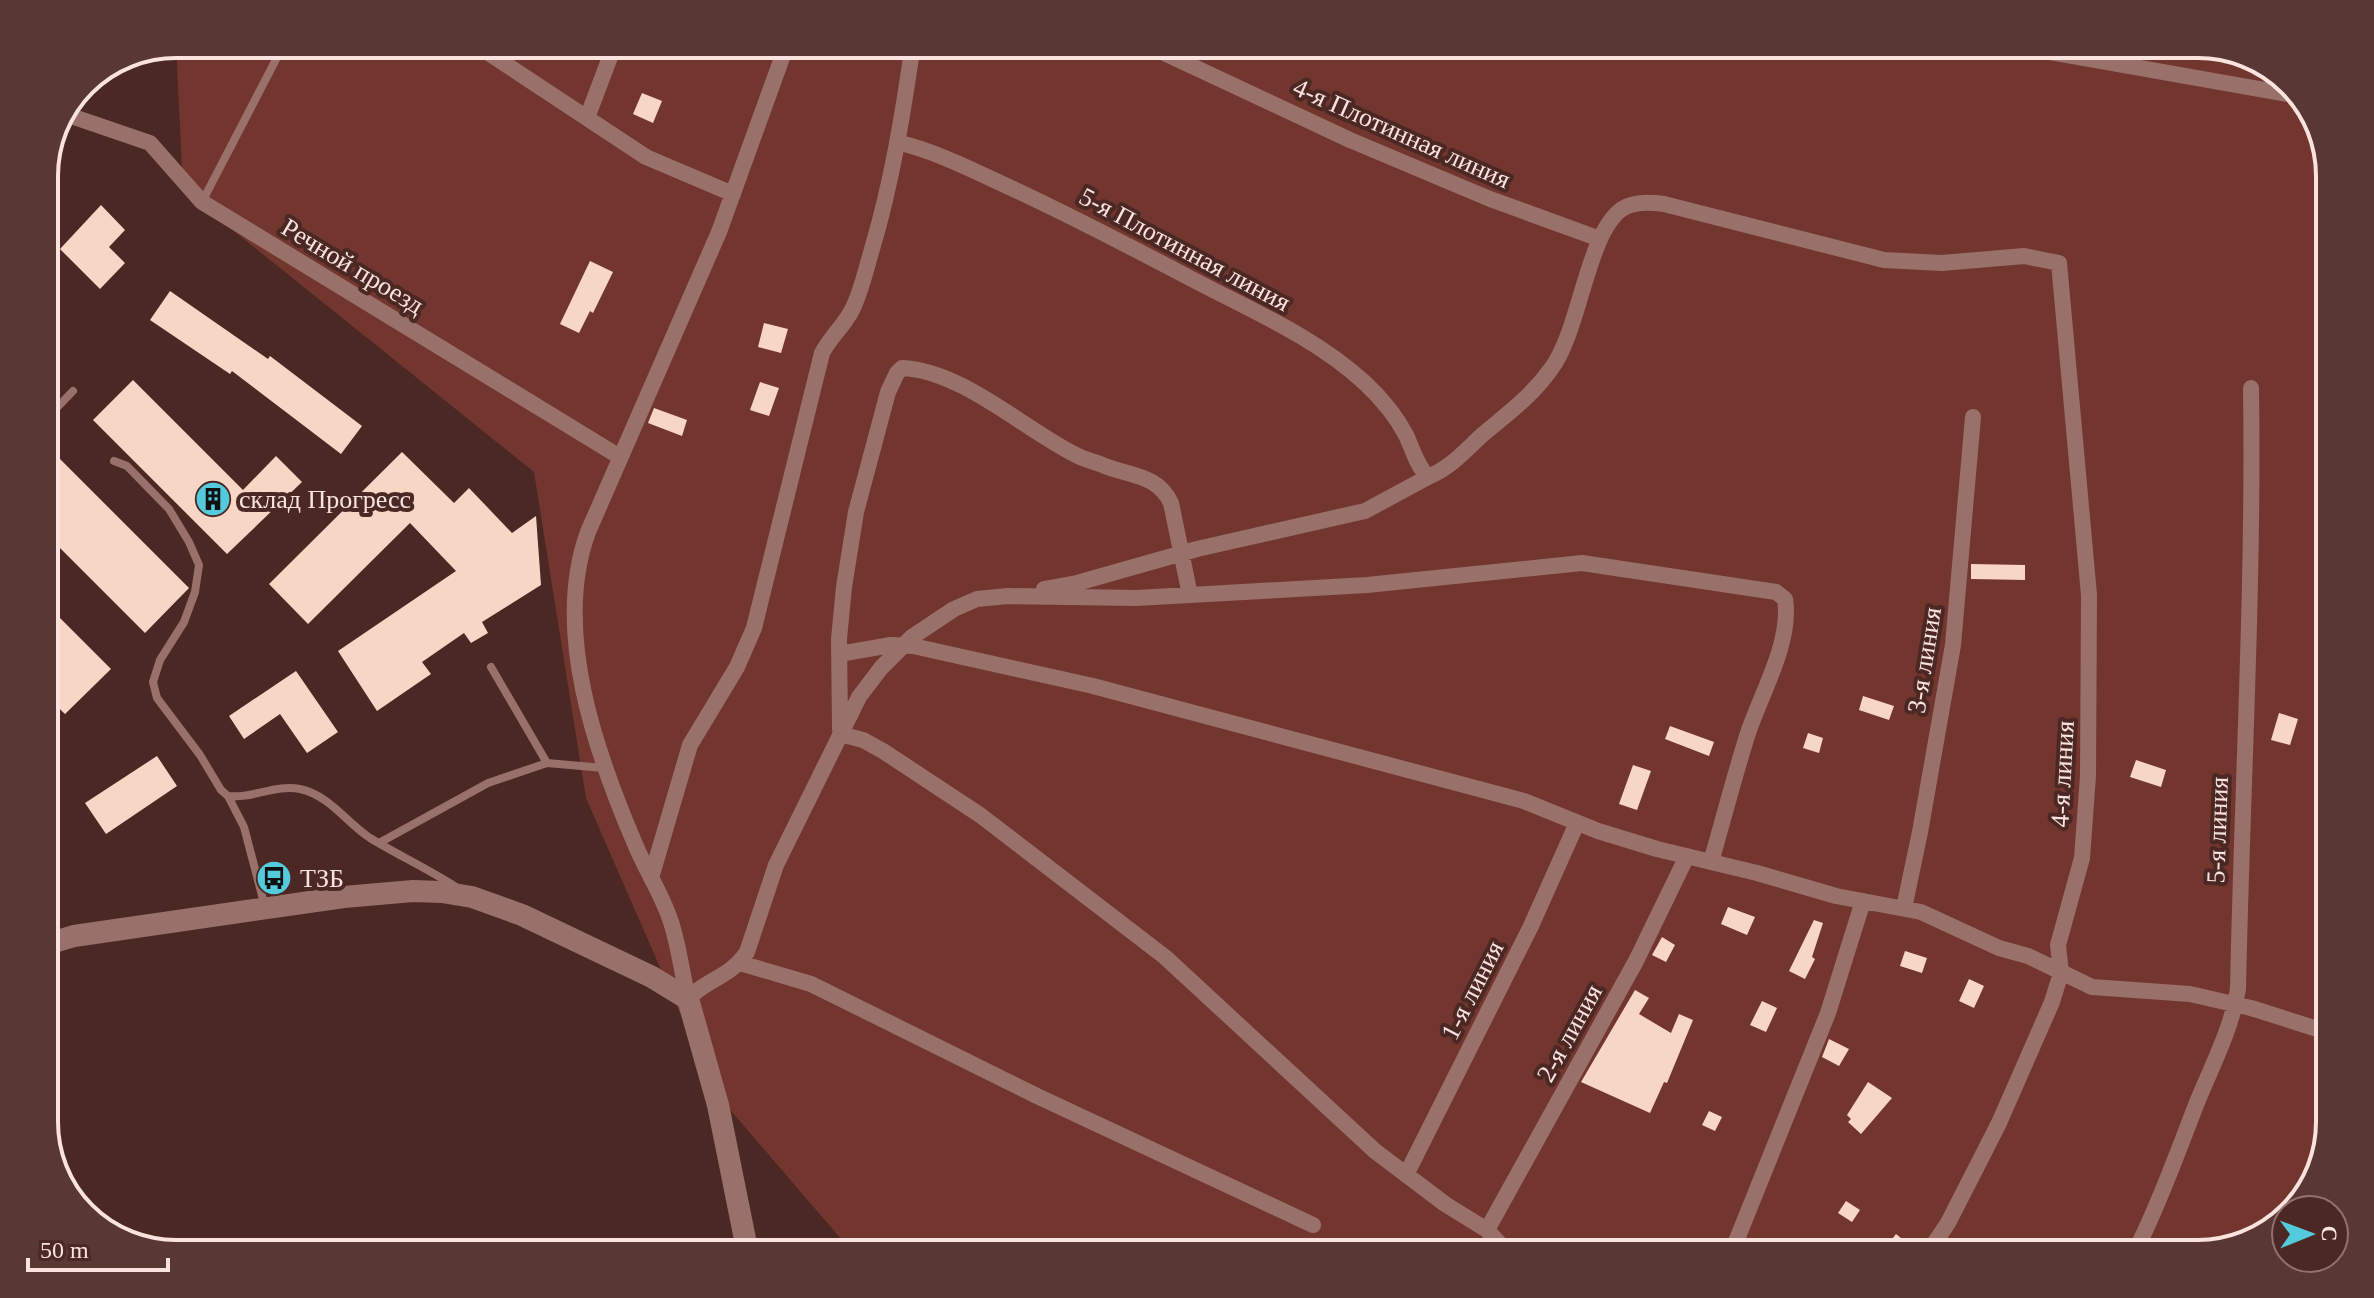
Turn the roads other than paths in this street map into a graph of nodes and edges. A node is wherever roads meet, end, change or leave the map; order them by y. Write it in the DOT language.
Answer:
graph roads {
  1 [pos="277,58"];
  2 [pos="496,58"];
  3 [pos="610,58"];
  4 [pos="782,58"];
  5 [pos="911,58"];
  6 [pos="1175,58"];
  7 [pos="2084,58"];
  8 [pos="2282,93"];
  9 [pos="74,117"];
  10 [pos="587,118"];
  11 [pos="897,142"];
  12 [pos="733,194"];
  13 [pos="202,202"];
  14 [pos="1600,239"];
  15 [pos="2251,388"];
  16 [pos="73,391"];
  17 [pos="58,407"];
  18 [pos="1973,417"];
  19 [pos="620,457"];
  20 [pos="114,461"];
  21 [pos="1428,477"];
  22 [pos="1183,553"];
  23 [pos="1190,595"];
  24 [pos="1008,596"];
  25 [pos="902,645"];
  26 [pos="839,654"];
  27 [pos="491,667"];
  28 [pos="840,734"];
  29 [pos="547,763"];
  30 [pos="604,768"];
  31 [pos="228,796"];
  32 [pos="1577,823"];
  33 [pos="379,843"];
  34 [pos="1687,856"];
  35 [pos="1711,862"];
  36 [pos="651,878"];
  37 [pos="472,897"];
  38 [pos="1863,901"];
  39 [pos="265,908"];
  40 [pos="1904,908"];
  41 [pos="58,941"];
  42 [pos="740,963"];
  43 [pos="2061,973"];
  44 [pos="688,999"];
  45 [pos="2235,1004"];
  46 [pos="2316,1029"];
  47 [pos="1406,1175"];
  48 [pos="1313,1225"];
  49 [pos="1487,1230"];
  50 [pos="745,1240"];
  51 [pos="1496,1240"];
  52 [pos="1737,1240"];
  53 [pos="1936,1240"];
  54 [pos="2140,1240"];
  1 -- 13 [label="lane"];
  2 -- 10 [label="street"];
  3 -- 10 [label="street"];
  4 -- 12 [label="street"];
  5 -- 11 [label="street"];
  6 -- 14 [label="street, 4-я Плотинная линия"];
  7 -- 8 [label="street"];
  9 -- 13 [label="street, Речной проезд"];
  10 -- 12 [label="street"];
  11 -- 21 [label="street, 5-я Плотинная линия"];
  11 -- 36 [label="street"];
  12 -- 19 [label="street"];
  13 -- 19 [label="street, Речной проезд"];
  14 -- 21 [label="street"];
  14 -- 43 [label="street, 4-я линия"];
  15 -- 45 [label="street, 5-я линия"];
  16 -- 17 [label="lane"];
  18 -- 40 [label="street, 3-я линия"];
  19 -- 30 [label="street"];
  20 -- 31 [label="lane"];
  21 -- 22 [label="street"];
  22 -- 23 [label="street"];
  22 -- 24 [label="street"];
  22 -- 26 [label="street"];
  23 -- 24 [label="street"];
  23 -- 35 [label="street"];
  24 -- 25 [label="street"];
  25 -- 26 [label="street"];
  25 -- 28 [label="street"];
  25 -- 32 [label="street"];
  26 -- 28 [label="street"];
  27 -- 29 [label="lane"];
  28 -- 42 [label="street"];
  28 -- 47 [label="street"];
  29 -- 30 [label="lane"];
  29 -- 33 [label="lane"];
  30 -- 36 [label="street"];
  31 -- 33 [label="lane"];
  31 -- 39 [label="lane"];
  32 -- 34 [label="street"];
  32 -- 47 [label="street, 1-я линия"];
  33 -- 37 [label="lane"];
  34 -- 35 [label="street"];
  34 -- 49 [label="street, 2-я линия"];
  35 -- 38 [label="street"];
  36 -- 44 [label="street"];
  37 -- 39 [label="main road"];
  37 -- 44 [label="main road"];
  38 -- 40 [label="street"];
  38 -- 52 [label="street"];
  39 -- 41 [label="main road"];
  40 -- 43 [label="street"];
  42 -- 44 [label="street"];
  42 -- 48 [label="street"];
  43 -- 45 [label="street"];
  43 -- 53 [label="street, 4-я линия"];
  44 -- 50 [label="main road"];
  45 -- 46 [label="street"];
  45 -- 54 [label="street, 5-я линия"];
  47 -- 49 [label="street"];
  49 -- 51 [label="street"];
}
